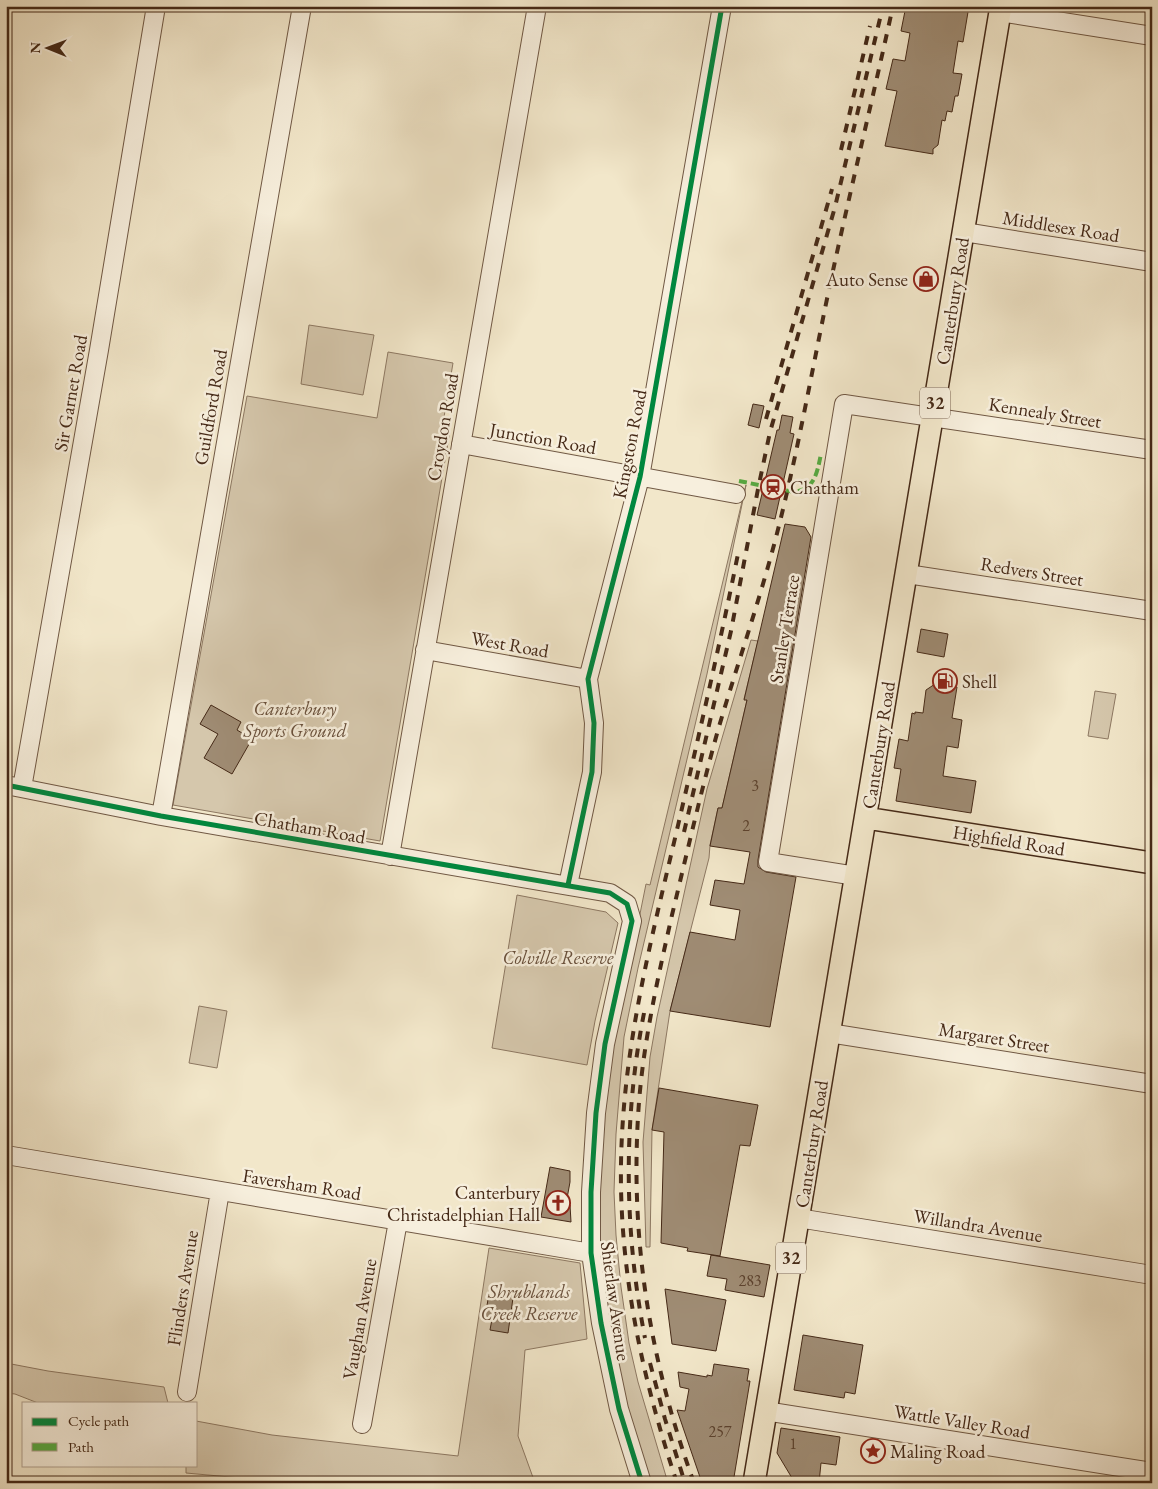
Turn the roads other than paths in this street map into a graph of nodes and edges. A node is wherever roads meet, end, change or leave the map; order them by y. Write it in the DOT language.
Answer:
graph roads {
  1 [pos="156,6"];
  2 [pos="302,6"];
  3 [pos="537,6"];
  4 [pos="722,6"];
  5 [pos="1001,9"];
  6 [pos="1152,36"];
  7 [pos="964,232"];
  8 [pos="1152,262"];
  9 [pos="933,417"];
  10 [pos="461,444"];
  11 [pos="1152,450"];
  12 [pos="640,477"];
  13 [pos="736,494"];
  14 [pos="907,574"];
  15 [pos="1152,611"];
  16 [pos="426,650"];
  17 [pos="588,679"];
  18 [pos="14,786"];
  19 [pos="160,816"];
  20 [pos="866,818"];
  21 [pos="390,856"];
  22 [pos="1152,863"];
  23 [pos="856,876"];
  24 [pos="568,885"];
  25 [pos="610,892"];
  26 [pos="829,1033"];
  27 [pos="1152,1084"];
  28 [pos="6,1155"];
  29 [pos="220,1191"];
  30 [pos="798,1218"];
  31 [pos="398,1221"];
  32 [pos="591,1254"];
  33 [pos="1152,1275"];
  34 [pos="186,1392"];
  35 [pos="765,1411"];
  36 [pos="362,1424"];
  37 [pos="1152,1472"];
  38 [pos="642,1483"];
  39 [pos="754,1483"];
  1 -- 18 [label="street, Sir Garnet Road"];
  2 -- 19 [label="street, Guildford Road"];
  3 -- 10 [label="street, Croydon Road"];
  4 -- 12 [label="street, Kingston Road"];
  5 -- 6 [label="street"];
  5 -- 7 [label="main road, Canterbury Road / 32"];
  7 -- 8 [label="street, Middlesex Road"];
  7 -- 9 [label="main road, Canterbury Road / 32"];
  9 -- 11 [label="street, Kennealy Street"];
  9 -- 14 [label="main road, Canterbury Road / 32"];
  9 -- 23 [label="street, Stanley Terrace"];
  10 -- 12 [label="street, Junction Road"];
  10 -- 16 [label="street, Croydon Road"];
  12 -- 13 [label="street, Junction Road"];
  12 -- 17 [label="street, Kingston Road"];
  14 -- 15 [label="street, Redvers Street"];
  14 -- 20 [label="main road, Canterbury Road / 32"];
  16 -- 17 [label="street, West Road"];
  16 -- 21 [label="street, Croydon Road"];
  17 -- 24 [label="street, Kingston Road"];
  18 -- 19 [label="street, Chatham Road"];
  19 -- 21 [label="street, Chatham Road"];
  20 -- 22 [label="main road, Highfield Road"];
  20 -- 23 [label="main road, Canterbury Road / 32"];
  21 -- 24 [label="street, Chatham Road"];
  23 -- 26 [label="main road, Canterbury Road / 32"];
  24 -- 25 [label="street, Chatham Road"];
  25 -- 32 [label="street, Shierlaw Avenue"];
  26 -- 27 [label="street, Margaret Street"];
  26 -- 30 [label="main road, Canterbury Road / 32"];
  28 -- 29 [label="street, Faversham Road"];
  29 -- 31 [label="street, Faversham Road"];
  29 -- 34 [label="street, Flinders Avenue"];
  30 -- 33 [label="street, Willandra Avenue"];
  30 -- 35 [label="main road, Canterbury Road / 32"];
  31 -- 32 [label="street, Faversham Road"];
  31 -- 36 [label="street, Vaughan Avenue"];
  32 -- 38 [label="street, Shierlaw Avenue"];
  35 -- 37 [label="street, Wattle Valley Road"];
  35 -- 39 [label="main road, Canterbury Road / 32"];
}
